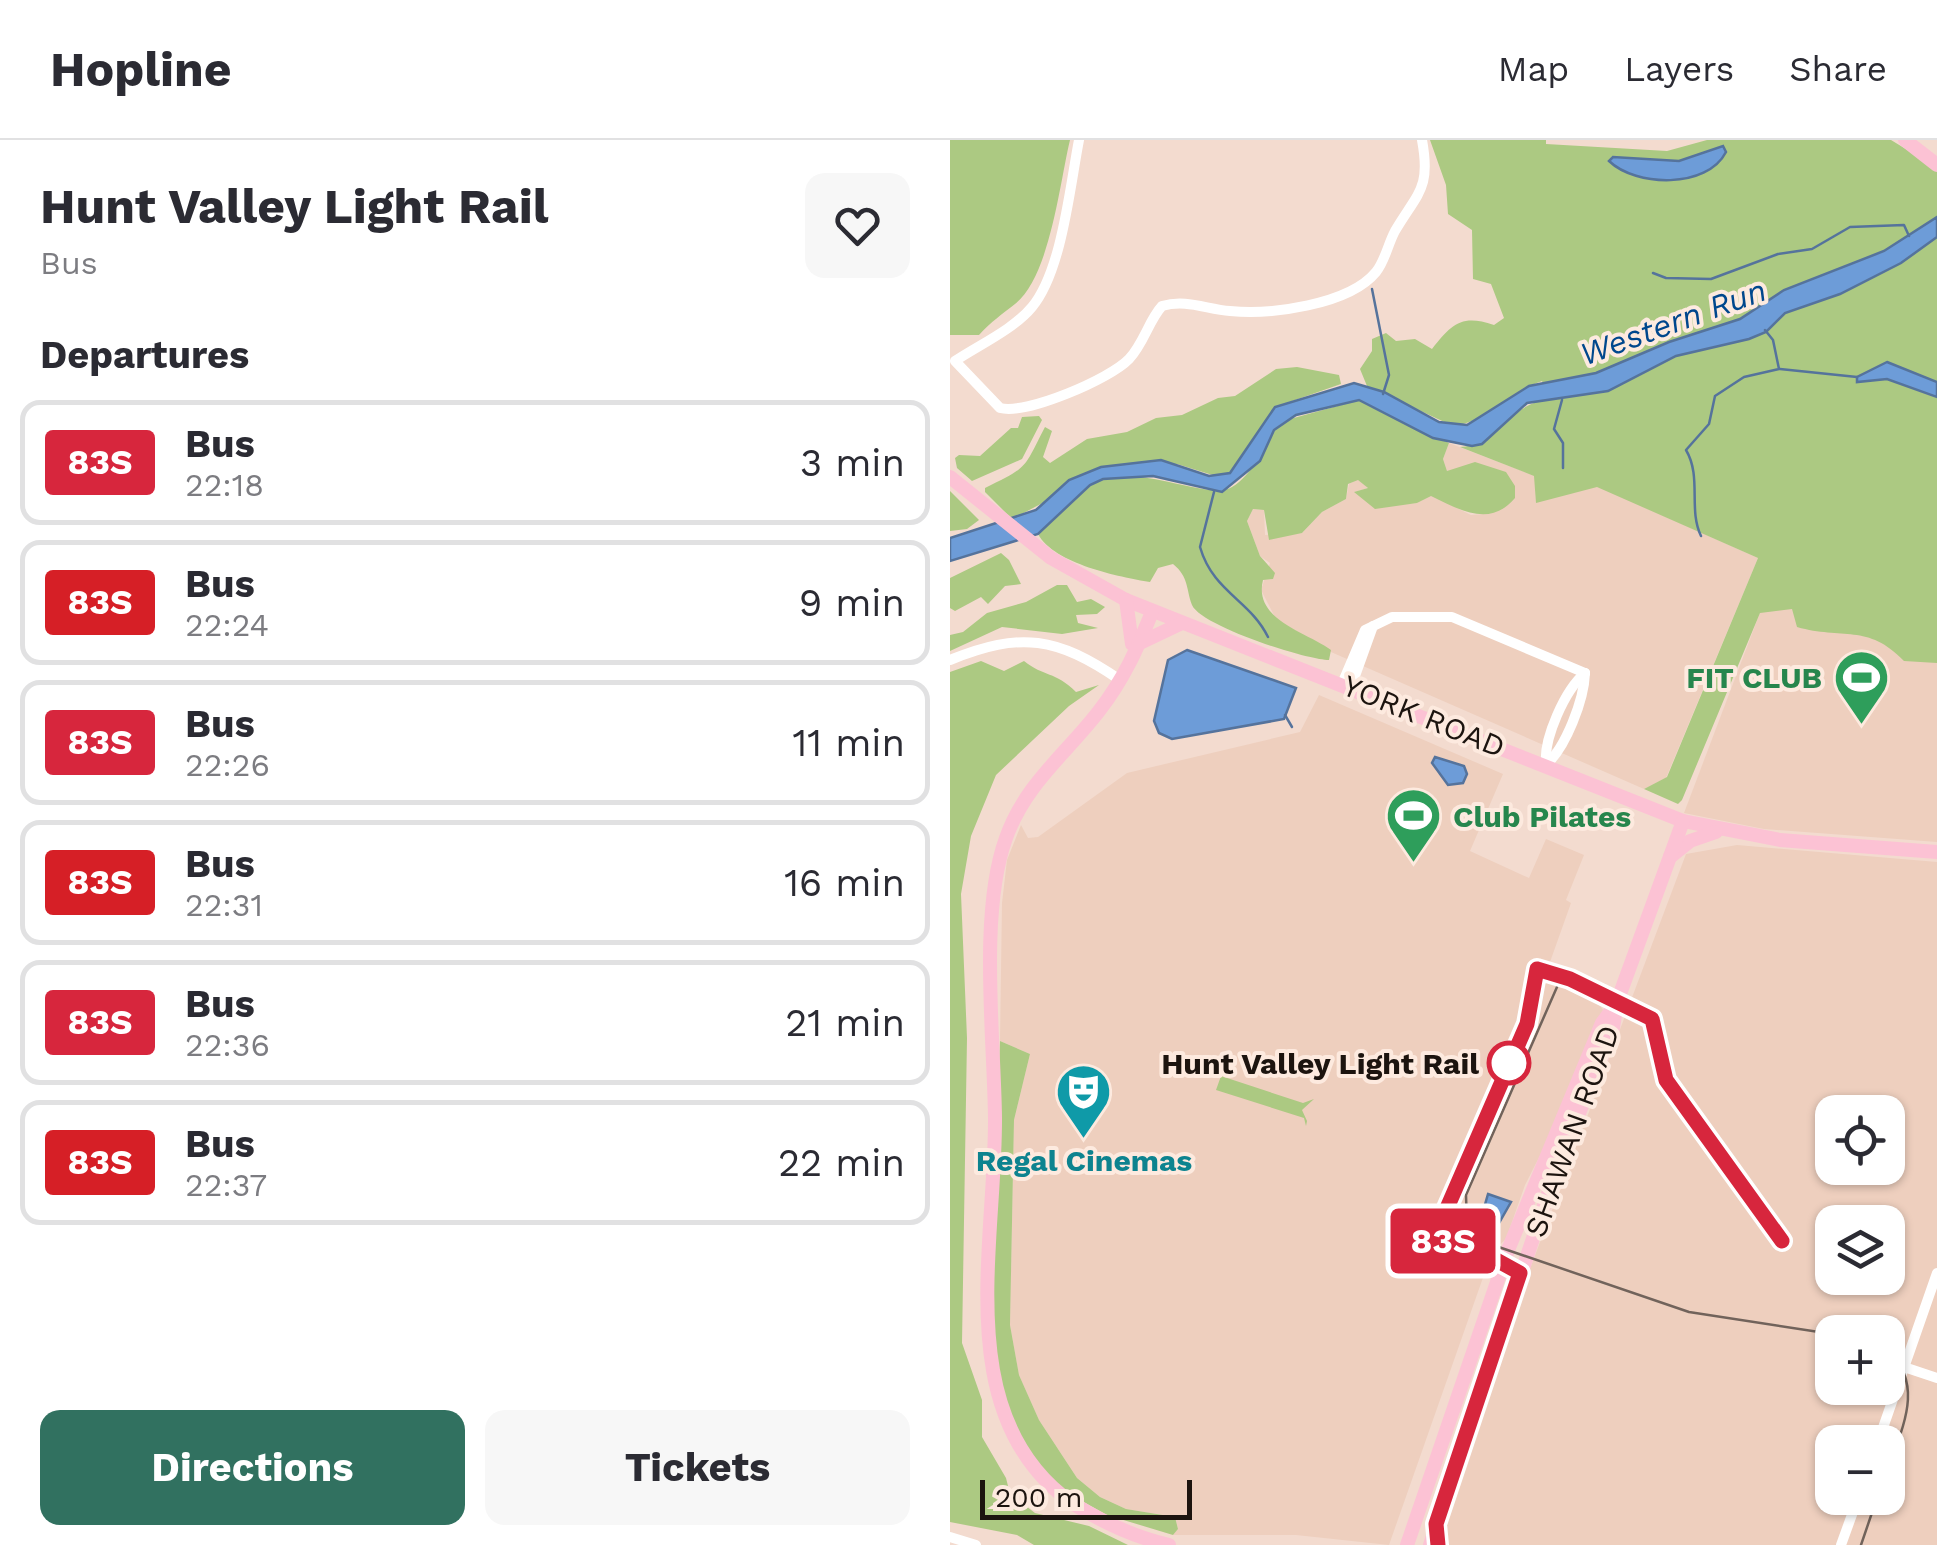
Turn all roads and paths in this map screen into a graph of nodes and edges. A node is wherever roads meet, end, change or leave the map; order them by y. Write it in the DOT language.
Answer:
graph roads {
  1 [pos="1079,140"];
  2 [pos="1422,140"];
  3 [pos="1905,140"];
  4 [pos="1937,165"];
  5 [pos="952,358"];
  6 [pos="950,477"];
  7 [pos="1126,600"];
  8 [pos="1149,610"];
  9 [pos="1182,623"];
  10 [pos="1136,644"];
  11 [pos="950,660"];
  12 [pos="1120,680"];
  13 [pos="1347,685"];
  14 [pos="1546,765"];
  15 [pos="1682,821"];
  16 [pos="1720,831"];
  17 [pos="1937,852"];
  18 [pos="1670,858"];
  19 [pos="1560,1140"];
  20 [pos="1937,1273"];
  21 [pos="1905,1364"];
  22 [pos="1905,1367"];
  23 [pos="1937,1378"];
  24 [pos="1852,1515"];
  25 [pos="1436,1524"];
  26 [pos="950,1537"];
  27 [pos="976,1545"];
  28 [pos="1169,1545"];
  29 [pos="1407,1545"];
  30 [pos="1430,1545"];
  31 [pos="1438,1545"];
  32 [pos="1841,1545"];
  1 -- 5 [label="street"];
  2 -- 5 [label="street"];
  3 -- 4 [label="main road"];
  6 -- 7 [label="main road, YORK ROAD"];
  7 -- 8 [label="main road, YORK ROAD"];
  7 -- 10 [label="main road"];
  8 -- 9 [label="main road, YORK ROAD"];
  8 -- 10 [label="main road"];
  9 -- 10 [label="main road"];
  9 -- 13 [label="main road, YORK ROAD"];
  10 -- 12 [label="main road"];
  11 -- 12 [label="street"];
  12 -- 28 [label="main road"];
  13 -- 14 [label="main road, YORK ROAD"];
  13 -- 14 [label="street"];
  14 -- 15 [label="main road, YORK ROAD"];
  15 -- 16 [label="main road, YORK ROAD"];
  15 -- 18 [label="main road, SHAWAN ROAD"];
  16 -- 17 [label="main road, YORK ROAD"];
  16 -- 18 [label="main road"];
  18 -- 19 [label="main road, SHAWAN ROAD"];
  19 -- 25 [label="main road, SHAWAN ROAD"];
  19 -- 29 [label="main road, SHAWAN ROAD"];
  20 -- 21 [label="street"];
  22 -- 23 [label="street"];
  24 -- 32 [label="street"];
  25 -- 30 [label="main road, SHAWAN ROAD"];
  25 -- 31 [label="main road"];
  26 -- 27 [label="street"];
}
